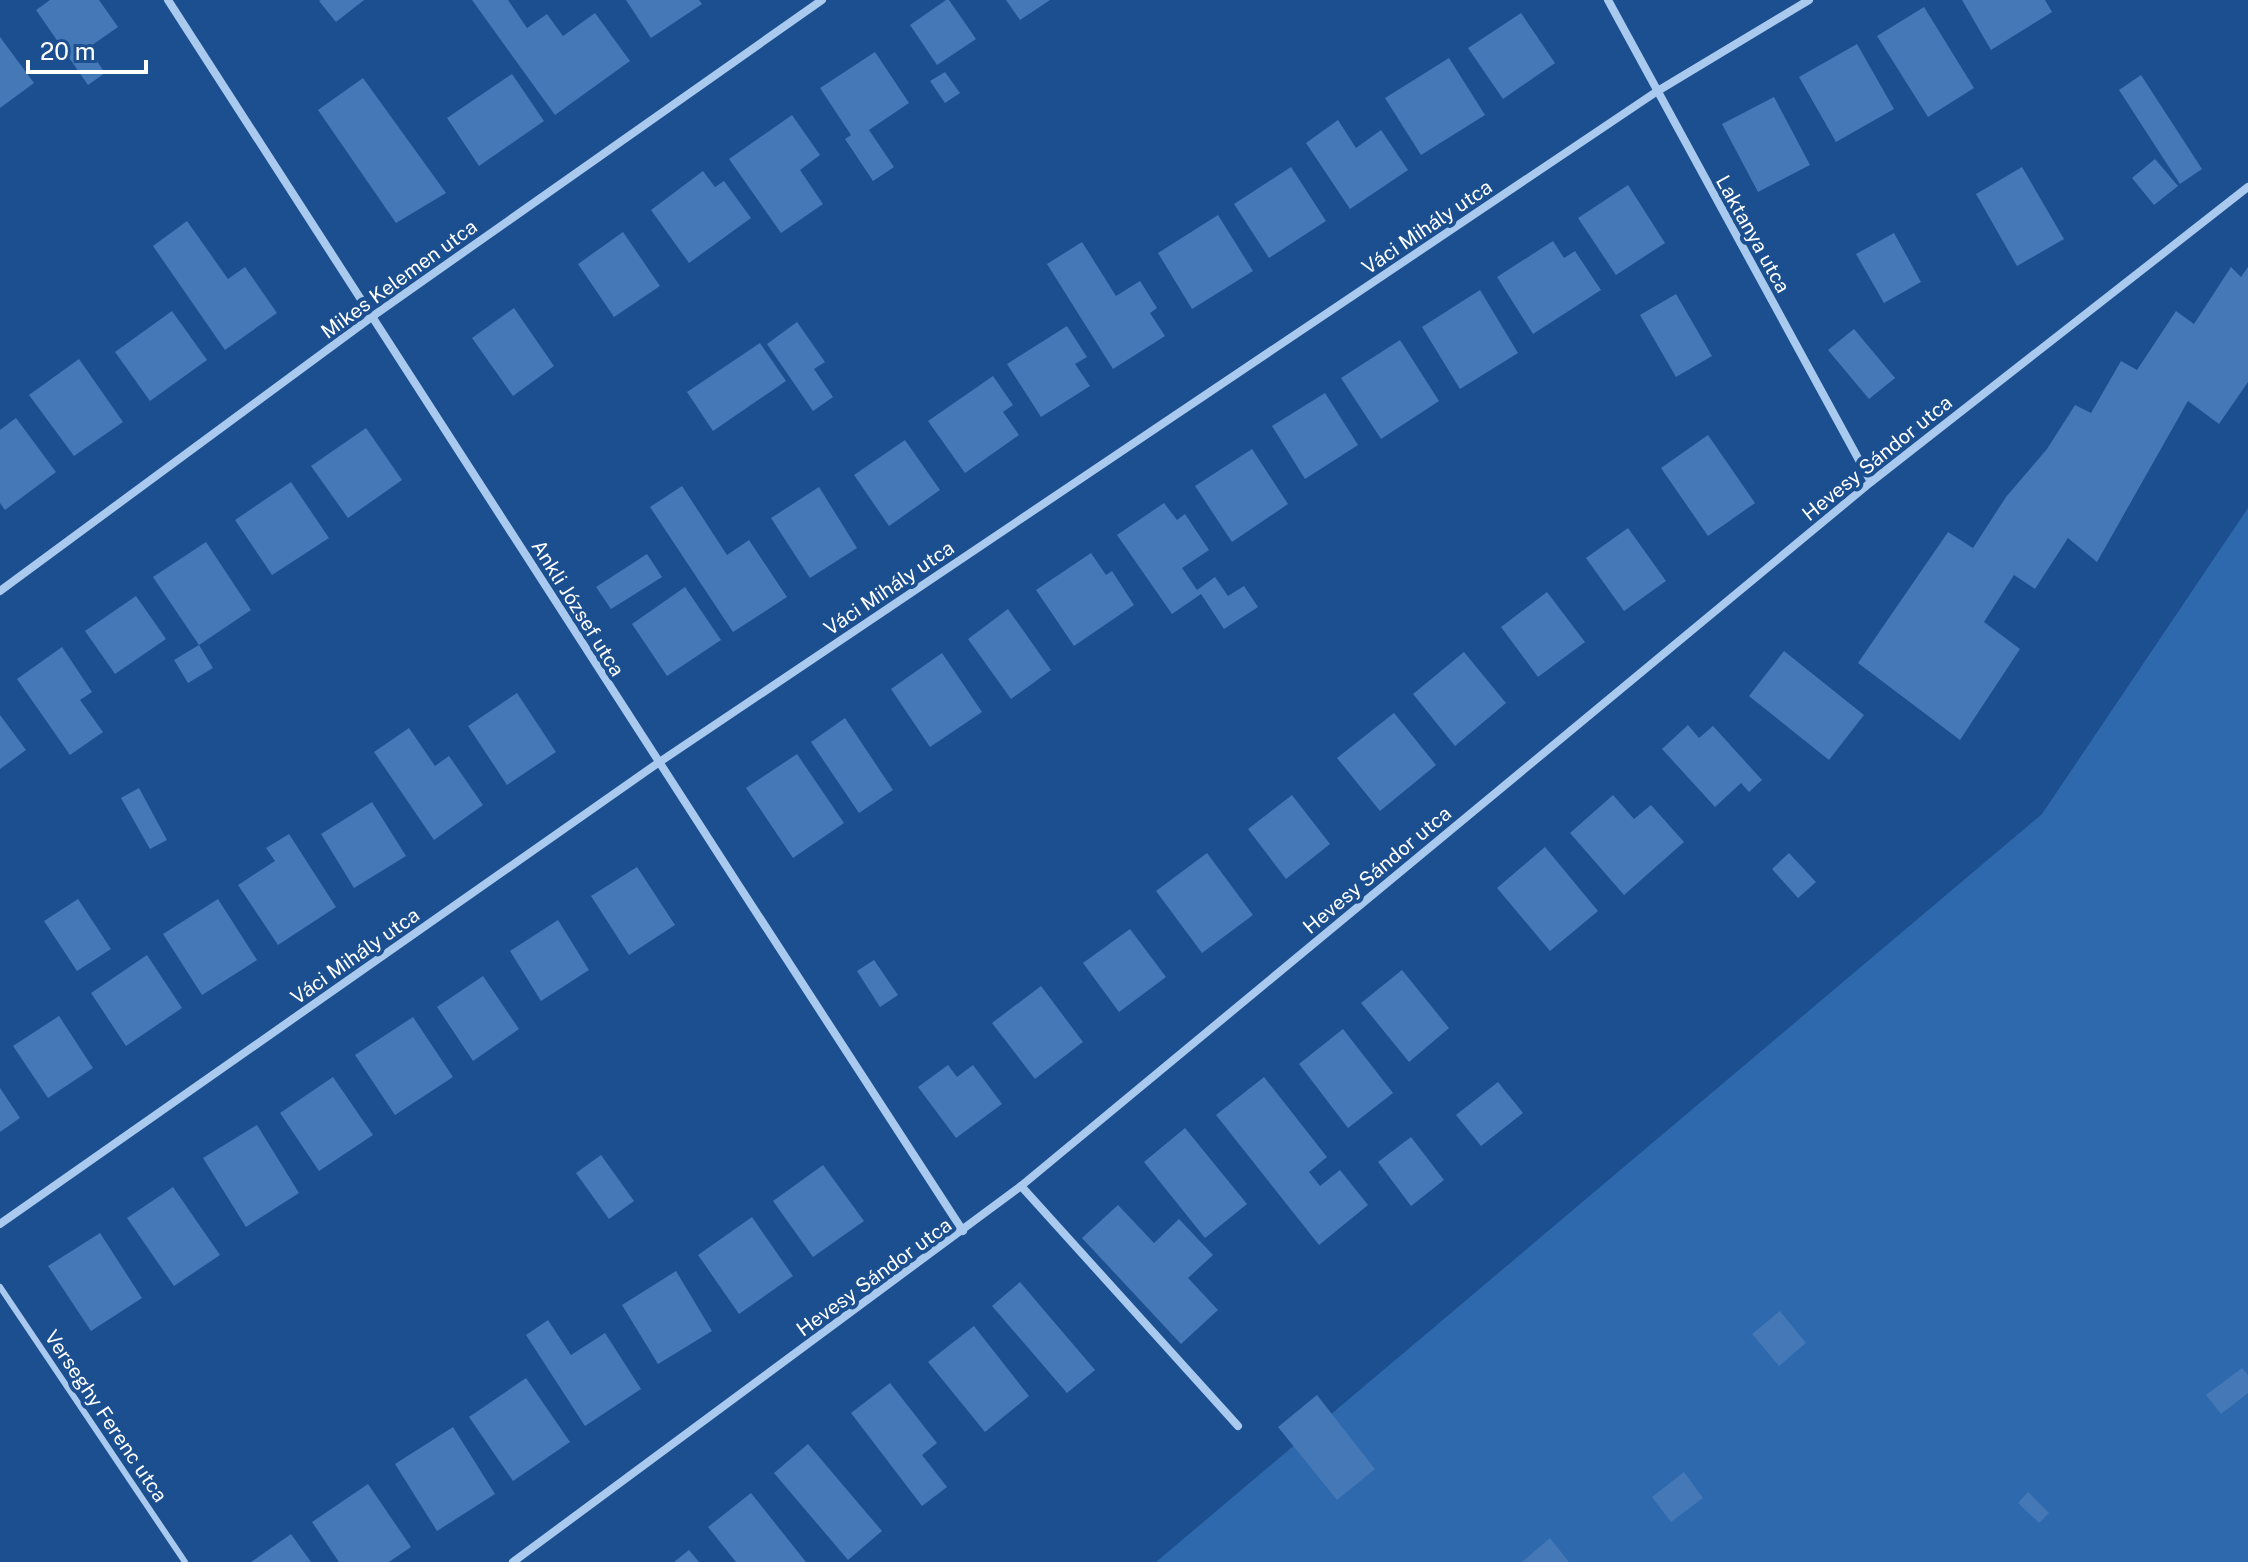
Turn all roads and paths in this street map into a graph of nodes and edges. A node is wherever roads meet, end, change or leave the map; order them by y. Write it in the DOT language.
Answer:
graph roads {
  1 [pos="168,0"];
  2 [pos="822,0"];
  3 [pos="1608,0"];
  4 [pos="1809,0"];
  5 [pos="1656,92"];
  6 [pos="2248,187"];
  7 [pos="373,316"];
  8 [pos="1871,482"];
  9 [pos="0,591"];
  10 [pos="658,763"];
  11 [pos="1021,1186"];
  12 [pos="0,1224"];
  13 [pos="963,1231"];
  14 [pos="0,1287"];
  15 [pos="1238,1426"];
  16 [pos="185,1562"];
  17 [pos="513,1562"];
  1 -- 7 [label="street, Ankli József utca"];
  2 -- 7 [label="street, Mikes Kelemen utca"];
  3 -- 5 [label="street, Laktanya utca"];
  4 -- 5 [label="street, Váci Mihály utca"];
  5 -- 8 [label="street, Laktanya utca"];
  5 -- 10 [label="street, Váci Mihály utca"];
  6 -- 8 [label="street, Hevesy Sándor utca"];
  7 -- 9 [label="street, Mikes Kelemen utca"];
  7 -- 10 [label="street, Ankli József utca"];
  8 -- 11 [label="street, Hevesy Sándor utca"];
  10 -- 12 [label="street, Váci Mihály utca"];
  10 -- 13 [label="street, Ankli József utca"];
  11 -- 13 [label="street, Hevesy Sándor utca"];
  11 -- 15 [label="street"];
  13 -- 17 [label="street, Hevesy Sándor utca"];
  14 -- 16 [label="lane, Verseghy Ferenc utca"];
}
